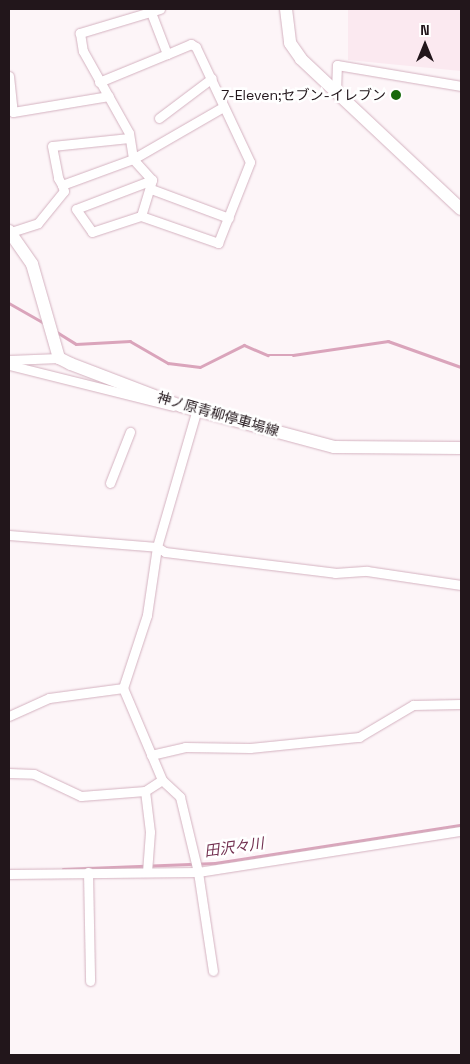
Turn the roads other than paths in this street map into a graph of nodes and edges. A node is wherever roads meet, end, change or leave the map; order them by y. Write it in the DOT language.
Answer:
graph roads {
  1 [pos="286,9"];
  2 [pos="156,11"];
  3 [pos="167,54"];
  4 [pos="9,76"];
  5 [pos="212,78"];
  6 [pos="99,82"];
  7 [pos="461,86"];
  8 [pos="336,92"];
  9 [pos="109,96"];
  10 [pos="223,107"];
  11 [pos="159,118"];
  12 [pos="129,138"];
  13 [pos="133,158"];
  14 [pos="62,185"];
  15 [pos="152,185"];
  16 [pos="461,209"];
  17 [pos="141,216"];
  18 [pos="229,218"];
  19 [pos="10,231"];
  20 [pos="59,358"];
  21 [pos="9,360"];
  22 [pos="9,365"];
  23 [pos="181,406"];
  24 [pos="197,409"];
  25 [pos="130,432"];
  26 [pos="461,448"];
  27 [pos="110,483"];
  28 [pos="9,535"];
  29 [pos="157,547"];
  30 [pos="461,586"];
  31 [pos="123,688"];
  32 [pos="461,704"];
  33 [pos="9,716"];
  34 [pos="151,755"];
  35 [pos="9,773"];
  36 [pos="162,780"];
  37 [pos="145,791"];
  38 [pos="461,831"];
  39 [pos="198,871"];
  40 [pos="88,872"];
  41 [pos="147,872"];
  42 [pos="9,874"];
  43 [pos="213,971"];
  44 [pos="90,981"];
  1 -- 8 [label="main road"];
  2 -- 3 [label="street"];
  2 -- 6 [label="street"];
  3 -- 5 [label="street"];
  3 -- 6 [label="street"];
  4 -- 9 [label="street"];
  5 -- 10 [label="street"];
  5 -- 11 [label="street"];
  6 -- 9 [label="street"];
  7 -- 8 [label="street"];
  8 -- 16 [label="main road"];
  9 -- 12 [label="street"];
  10 -- 13 [label="street"];
  10 -- 18 [label="street"];
  12 -- 13 [label="street"];
  12 -- 14 [label="street"];
  13 -- 14 [label="street"];
  13 -- 15 [label="street"];
  14 -- 19 [label="street"];
  15 -- 17 [label="street"];
  15 -- 17 [label="street"];
  15 -- 18 [label="street"];
  17 -- 18 [label="street"];
  19 -- 20 [label="main road"];
  20 -- 21 [label="street"];
  20 -- 23 [label="main road, 神ノ原青柳停車場線"];
  22 -- 23 [label="street"];
  23 -- 24 [label="main road, 神ノ原青柳停車場線"];
  24 -- 26 [label="main road, 神ノ原青柳停車場線"];
  24 -- 29 [label="street"];
  25 -- 27 [label="street"];
  28 -- 29 [label="street"];
  29 -- 30 [label="street"];
  29 -- 31 [label="street"];
  31 -- 33 [label="street"];
  31 -- 34 [label="street"];
  32 -- 34 [label="street"];
  34 -- 36 [label="street"];
  35 -- 37 [label="street"];
  36 -- 37 [label="street"];
  36 -- 39 [label="street"];
  37 -- 41 [label="street"];
  38 -- 39 [label="street"];
  39 -- 41 [label="street"];
  39 -- 43 [label="street"];
  40 -- 41 [label="street"];
  40 -- 42 [label="street"];
  40 -- 44 [label="street"];
}
